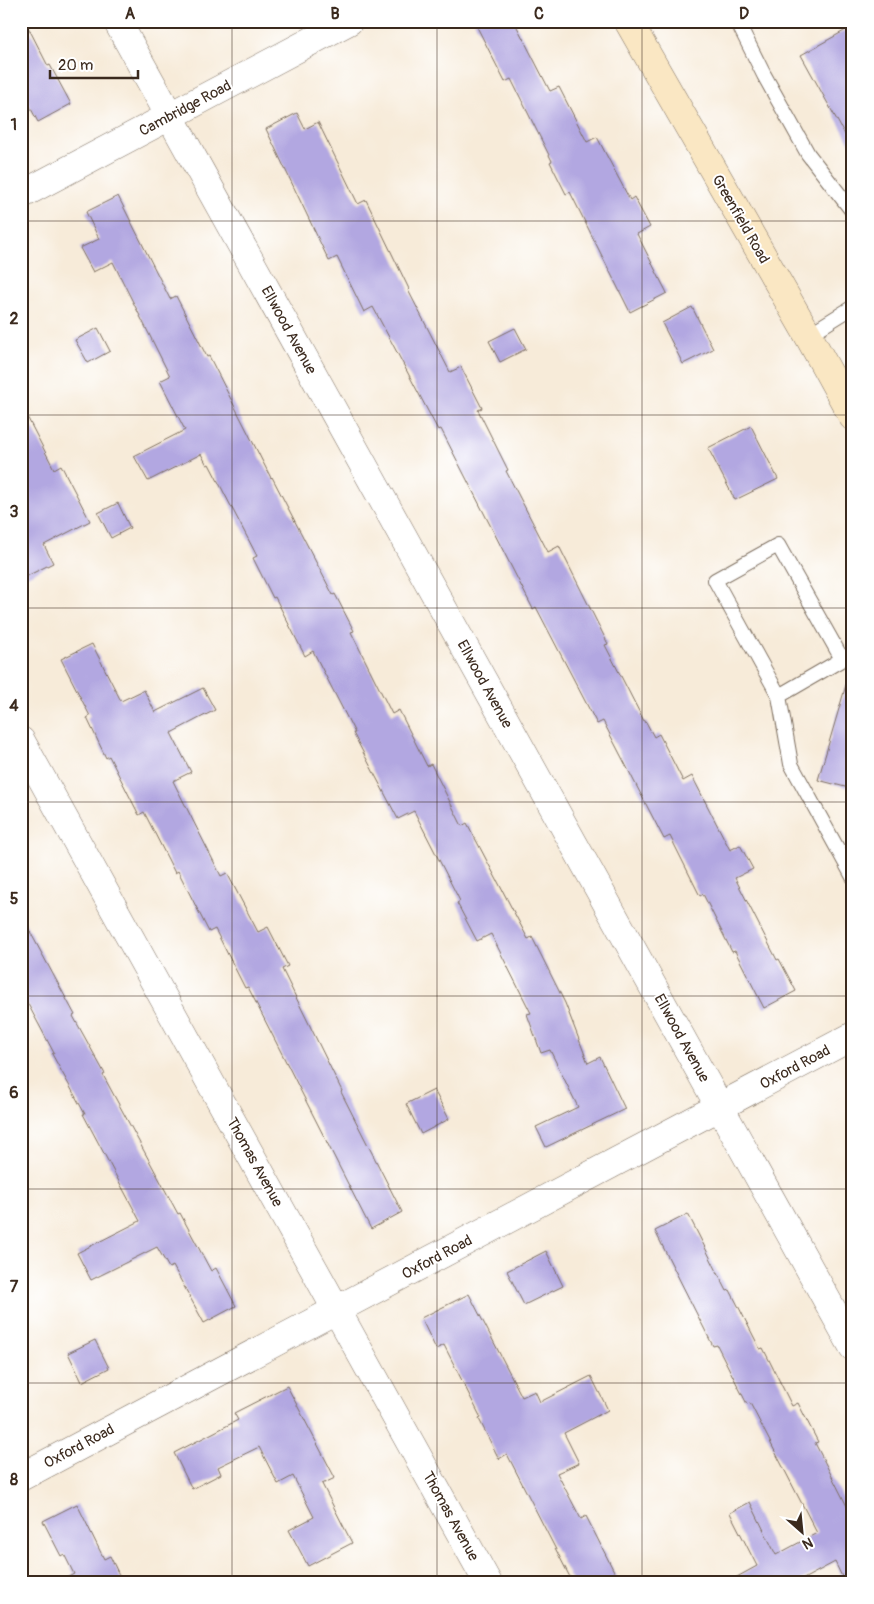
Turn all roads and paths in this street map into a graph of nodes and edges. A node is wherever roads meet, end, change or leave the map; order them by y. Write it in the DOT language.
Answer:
graph roads {
  1 [pos="117,21"];
  2 [pos="349,21"];
  3 [pos="628,21"];
  4 [pos="737,21"];
  5 [pos="170,116"];
  6 [pos="21,195"];
  7 [pos="853,212"];
  8 [pos="853,307"];
  9 [pos="808,335"];
  10 [pos="851,408"];
  11 [pos="847,656"];
  12 [pos="779,696"];
  13 [pos="21,742"];
  14 [pos="853,877"];
  15 [pos="853,1036"];
  16 [pos="720,1107"];
  17 [pos="337,1310"];
  18 [pos="853,1347"];
  19 [pos="21,1477"];
  20 [pos="488,1583"];
  1 -- 5 [label="street, Ellwood Avenue"];
  2 -- 5 [label="street, Cambridge Road"];
  3 -- 9 [label="main road, Greenfield Road"];
  4 -- 7 [label="lane"];
  5 -- 6 [label="street, Cambridge Road"];
  5 -- 16 [label="street, Ellwood Avenue"];
  8 -- 9 [label="lane"];
  9 -- 10 [label="main road, Greenfield Road"];
  11 -- 12 [label="lane"];
  11 -- 12 [label="lane"];
  12 -- 14 [label="lane"];
  13 -- 17 [label="street, Thomas Avenue"];
  15 -- 16 [label="street, Oxford Road"];
  16 -- 17 [label="street, Oxford Road"];
  16 -- 18 [label="street, Ellwood Avenue"];
  17 -- 19 [label="street, Oxford Road"];
  17 -- 20 [label="street, Thomas Avenue"];
}
